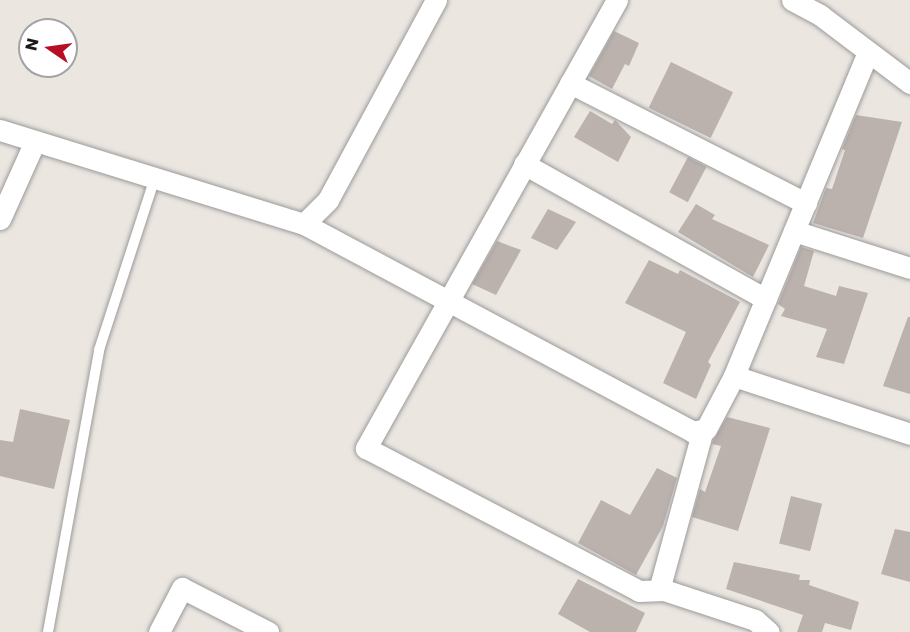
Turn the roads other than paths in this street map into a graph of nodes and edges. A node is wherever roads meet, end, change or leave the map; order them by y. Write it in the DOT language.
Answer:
graph roads {
  1 [pos="435,0"];
  2 [pos="617,0"];
  3 [pos="799,2"];
  4 [pos="868,52"];
  5 [pos="570,82"];
  6 [pos="910,83"];
  7 [pos="0,130"];
  8 [pos="35,141"];
  9 [pos="524,164"];
  10 [pos="155,178"];
  11 [pos="806,203"];
  12 [pos="0,219"];
  13 [pos="304,224"];
  14 [pos="794,231"];
  15 [pos="910,268"];
  16 [pos="766,299"];
  17 [pos="446,300"];
  18 [pos="734,376"];
  19 [pos="702,433"];
  20 [pos="910,434"];
  21 [pos="659,590"];
  22 [pos="48,632"];
  23 [pos="159,632"];
  24 [pos="268,632"];
  25 [pos="769,632"];
  1 -- 13 [label="street"];
  2 -- 5 [label="street"];
  3 -- 4 [label="street"];
  4 -- 6 [label="street"];
  4 -- 11 [label="street"];
  5 -- 9 [label="street"];
  5 -- 11 [label="street"];
  7 -- 8 [label="street"];
  8 -- 10 [label="street"];
  8 -- 12 [label="street"];
  9 -- 16 [label="street"];
  9 -- 17 [label="street"];
  10 -- 13 [label="street"];
  10 -- 22 [label="lane"];
  11 -- 14 [label="street"];
  13 -- 17 [label="street"];
  14 -- 15 [label="street"];
  14 -- 16 [label="street"];
  16 -- 18 [label="street"];
  17 -- 19 [label="street"];
  17 -- 21 [label="street"];
  18 -- 19 [label="street"];
  18 -- 20 [label="street"];
  19 -- 21 [label="street"];
  21 -- 25 [label="street"];
  23 -- 24 [label="street"];
}
